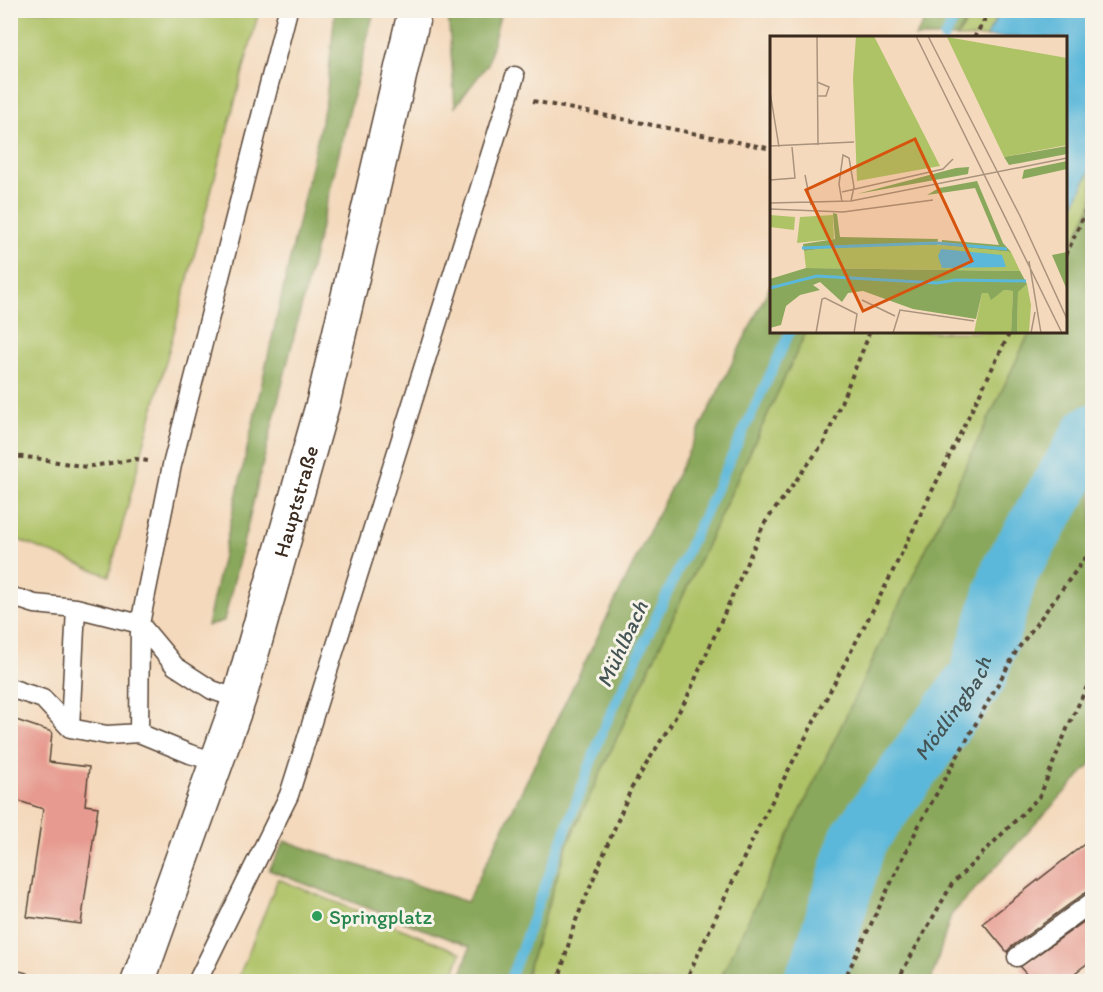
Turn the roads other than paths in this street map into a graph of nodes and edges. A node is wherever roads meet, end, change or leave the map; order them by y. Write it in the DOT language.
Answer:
graph roads {
  1 [pos="288,10"];
  2 [pos="415,10"];
  3 [pos="515,76"];
  4 [pos="10,596"];
  5 [pos="76,609"];
  6 [pos="140,624"];
  7 [pos="10,688"];
  8 [pos="239,699"];
  9 [pos="70,728"];
  10 [pos="139,733"];
  11 [pos="217,762"];
  12 [pos="1092,902"];
  13 [pos="1017,957"];
  14 [pos="10,979"];
  15 [pos="23,981"];
  16 [pos="138,981"];
  17 [pos="197,981"];
  1 -- 6 [label="lane"];
  2 -- 8 [label="street, Hauptstraße"];
  3 -- 17 [label="lane"];
  4 -- 5 [label="lane"];
  5 -- 6 [label="lane"];
  5 -- 9 [label="lane"];
  6 -- 8 [label="lane"];
  6 -- 10 [label="lane"];
  7 -- 9 [label="lane"];
  8 -- 11 [label="street, Hauptstraße"];
  9 -- 10 [label="lane"];
  10 -- 11 [label="lane"];
  11 -- 16 [label="street, Hauptstraße"];
  12 -- 13 [label="lane"];
  14 -- 15 [label="lane"];
}
